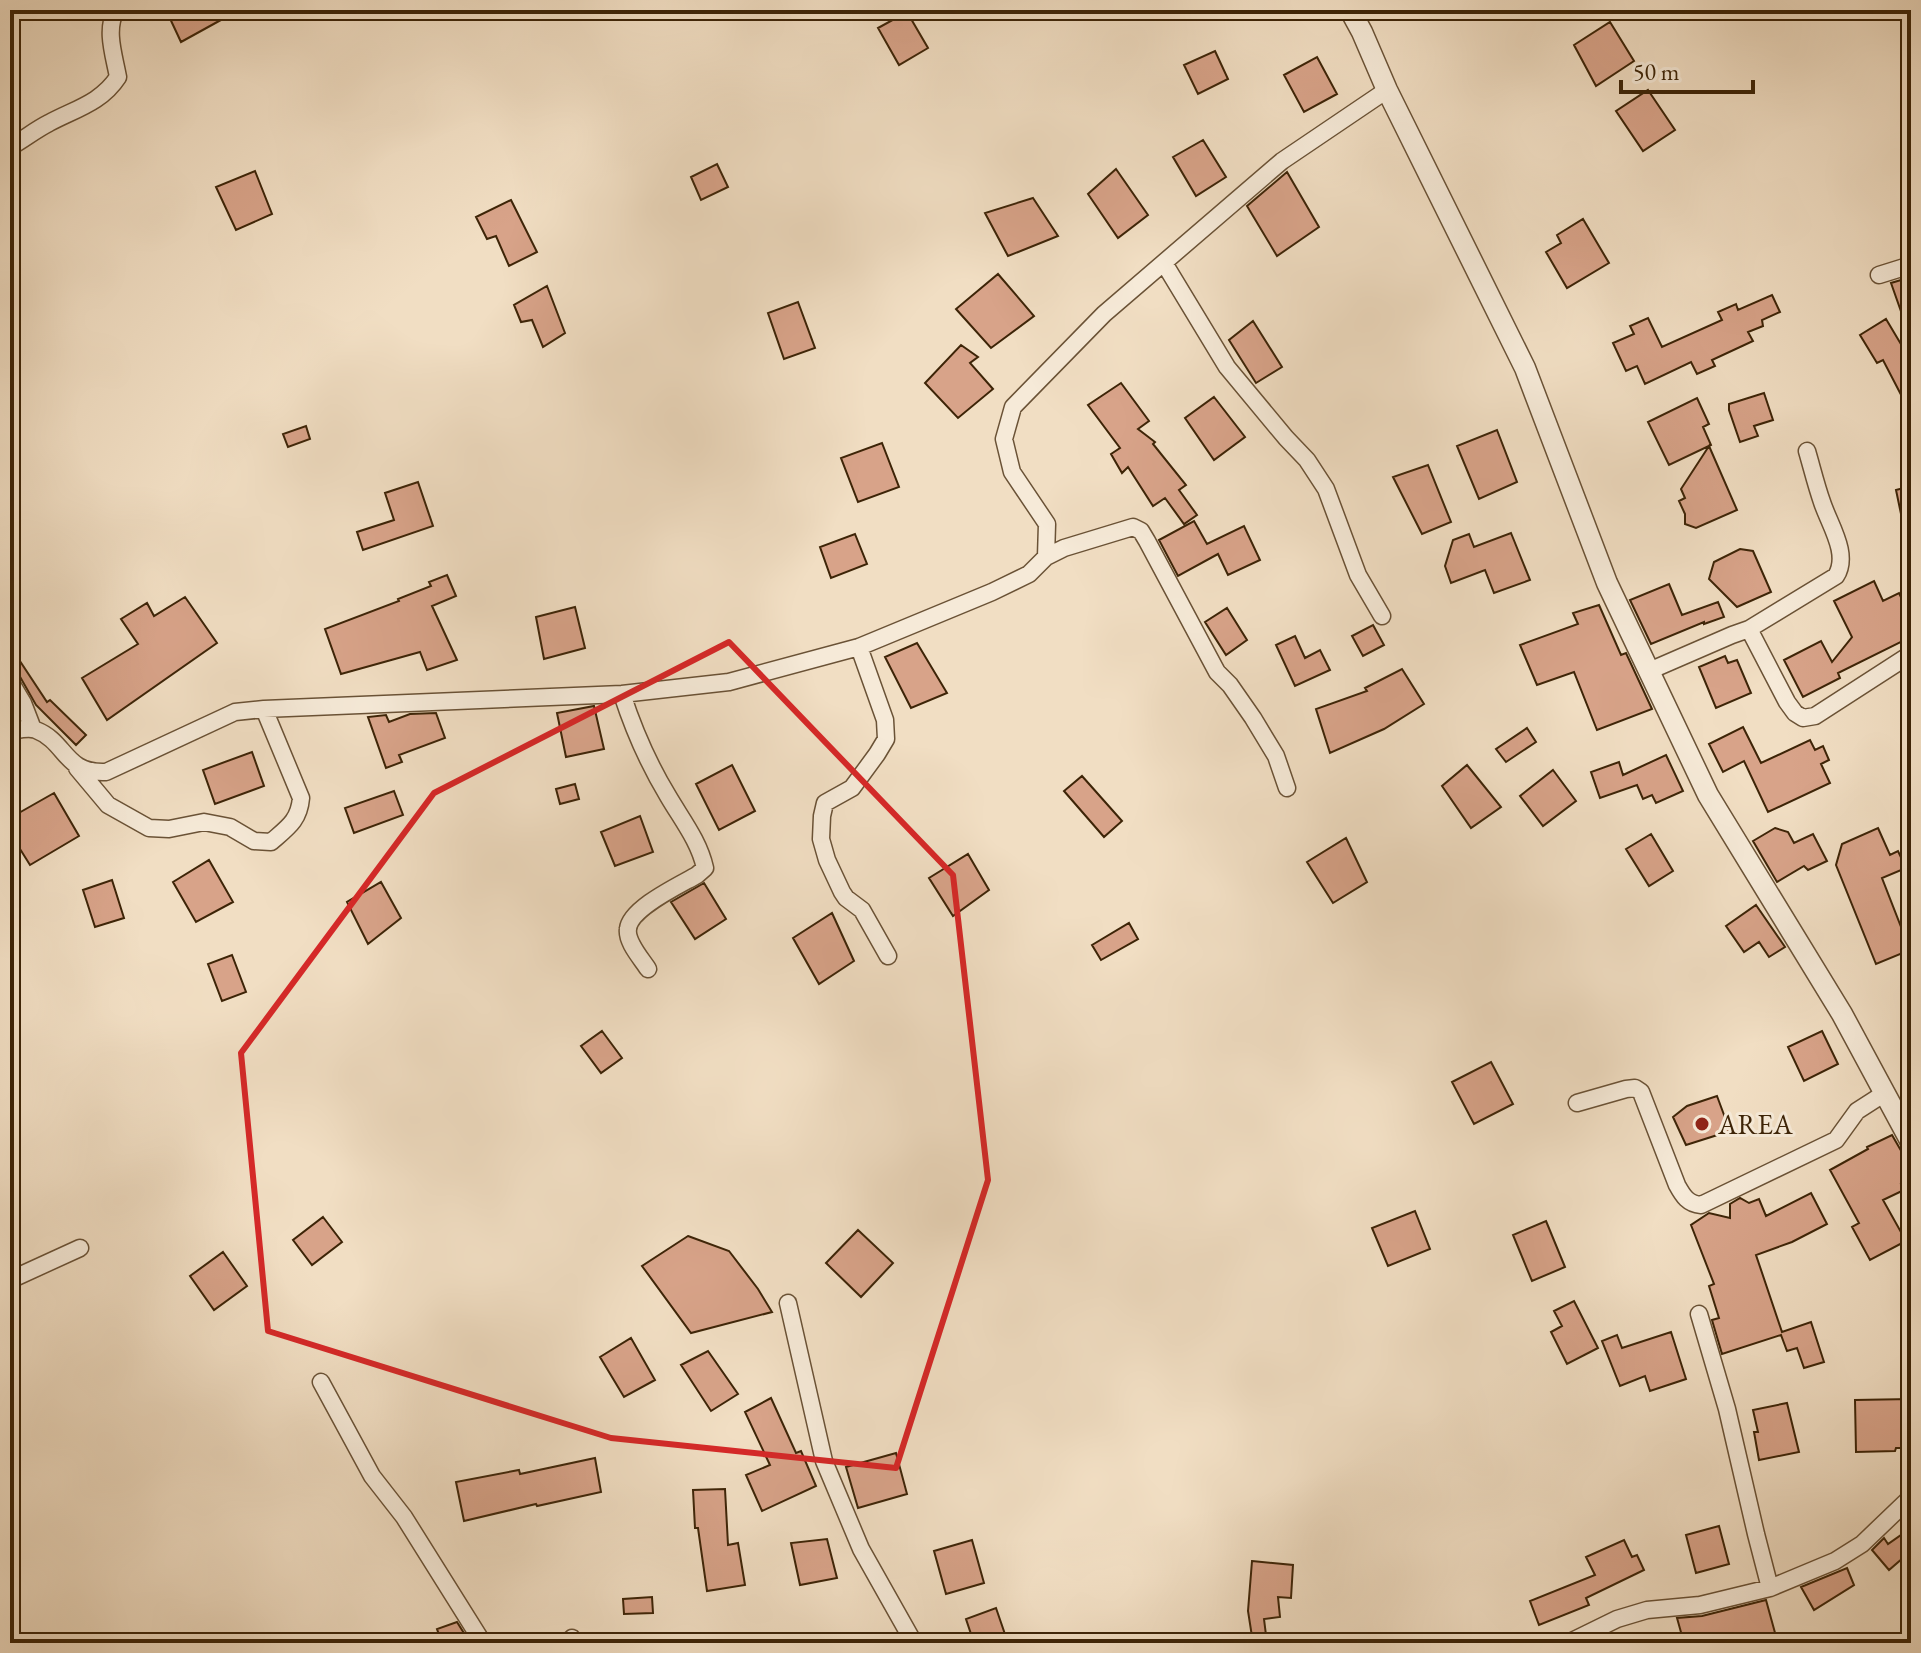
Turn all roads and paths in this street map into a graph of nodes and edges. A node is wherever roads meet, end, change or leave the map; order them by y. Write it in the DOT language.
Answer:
graph roads {
  1 [pos="116,10"];
  2 [pos="1350,10"];
  3 [pos="1387,90"];
  4 [pos="10,147"];
  5 [pos="1164,263"];
  6 [pos="1911,265"];
  7 [pos="1879,275"];
  8 [pos="1807,451"];
  9 [pos="1046,557"];
  10 [pos="1382,616"];
  11 [pos="1749,629"];
  12 [pos="859,647"];
  13 [pos="1911,654"];
  14 [pos="1649,671"];
  15 [pos="10,681"];
  16 [pos="622,694"];
  17 [pos="264,709"];
  18 [pos="33,729"];
  19 [pos="10,731"];
  20 [pos="71,762"];
  21 [pos="1287,788"];
  22 [pos="888,956"];
  23 [pos="648,969"];
  24 [pos="1885,1093"];
  25 [pos="1577,1103"];
  26 [pos="1911,1142"];
  27 [pos="80,1248"];
  28 [pos="10,1280"];
  29 [pos="788,1303"];
  30 [pos="1699,1314"];
  31 [pos="321,1382"];
  32 [pos="1911,1497"];
  33 [pos="1770,1588"];
  34 [pos="483,1643"];
  35 [pos="914,1643"];
  36 [pos="1568,1643"];
  1 -- 4 [label="street"];
  2 -- 3 [label="street"];
  3 -- 5 [label="street"];
  3 -- 14 [label="street"];
  5 -- 9 [label="street"];
  5 -- 10 [label="street"];
  6 -- 7 [label="street"];
  8 -- 11 [label="street"];
  9 -- 12 [label="street"];
  9 -- 21 [label="street"];
  11 -- 13 [label="street"];
  11 -- 14 [label="street"];
  12 -- 16 [label="street"];
  12 -- 22 [label="street"];
  14 -- 24 [label="street"];
  15 -- 18 [label="street"];
  16 -- 17 [label="street"];
  16 -- 23 [label="street"];
  17 -- 20 [label="street"];
  17 -- 20 [label="street"];
  18 -- 19 [label="street"];
  18 -- 20 [label="street"];
  24 -- 25 [label="street"];
  24 -- 26 [label="street"];
  27 -- 28 [label="street"];
  29 -- 35 [label="street"];
  30 -- 33 [label="street"];
  31 -- 34 [label="street"];
  32 -- 33 [label="street"];
  33 -- 36 [label="street"];
}
